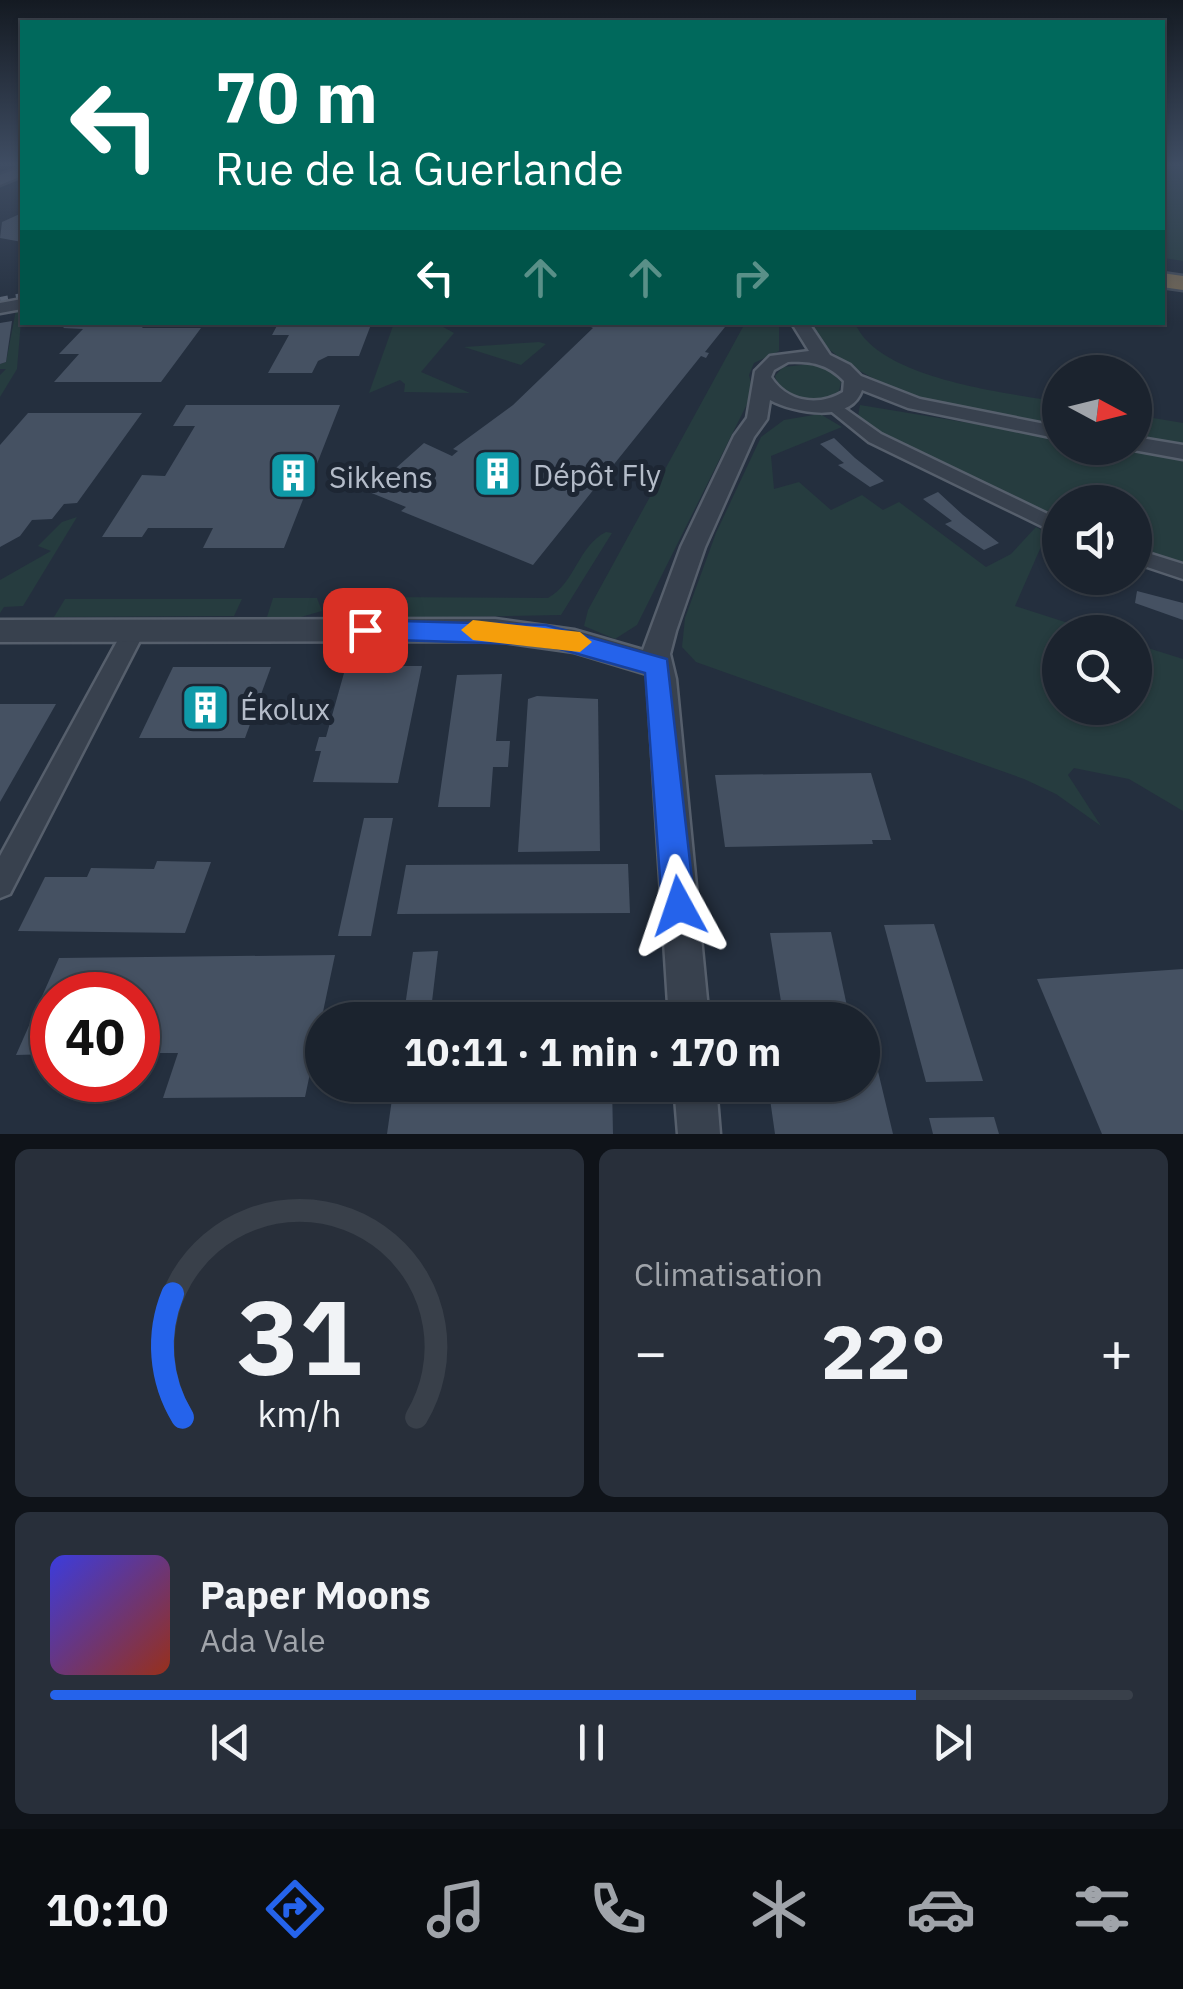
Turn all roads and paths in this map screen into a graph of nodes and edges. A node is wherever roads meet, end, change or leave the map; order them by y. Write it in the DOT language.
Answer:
graph roads {
  1 [pos="790,325"];
  2 [pos="800,325"];
  3 [pos="787,357"];
  4 [pos="823,359"];
  5 [pos="764,382"];
  6 [pos="845,395"];
  7 [pos="803,405"];
  8 [pos="757,419"];
  9 [pos="1042,429"];
  10 [pos="1152,447"];
  11 [pos="1183,452"];
  12 [pos="1042,519"];
  13 [pos="1152,562"];
  14 [pos="1183,572"];
  15 [pos="0,631"];
  16 [pos="134,631"];
  17 [pos="658,666"];
  18 [pos="0,884"];
  19 [pos="687,1002"];
  20 [pos="696,1102"];
  21 [pos="699,1134"];
  1 -- 3 [label="street"];
  2 -- 4 [label="street"];
  3 -- 4 [label="street"];
  3 -- 5 [label="street"];
  4 -- 6 [label="street"];
  5 -- 7 [label="street"];
  5 -- 8 [label="street"];
  6 -- 7 [label="street"];
  6 -- 9 [label="street"];
  6 -- 12 [label="street"];
  7 -- 8 [label="street"];
  8 -- 17 [label="street"];
  10 -- 11 [label="street"];
  13 -- 14 [label="street"];
  15 -- 16 [label="street"];
  16 -- 17 [label="street"];
  16 -- 18 [label="street"];
  17 -- 19 [label="street"];
  20 -- 21 [label="street"];
}
